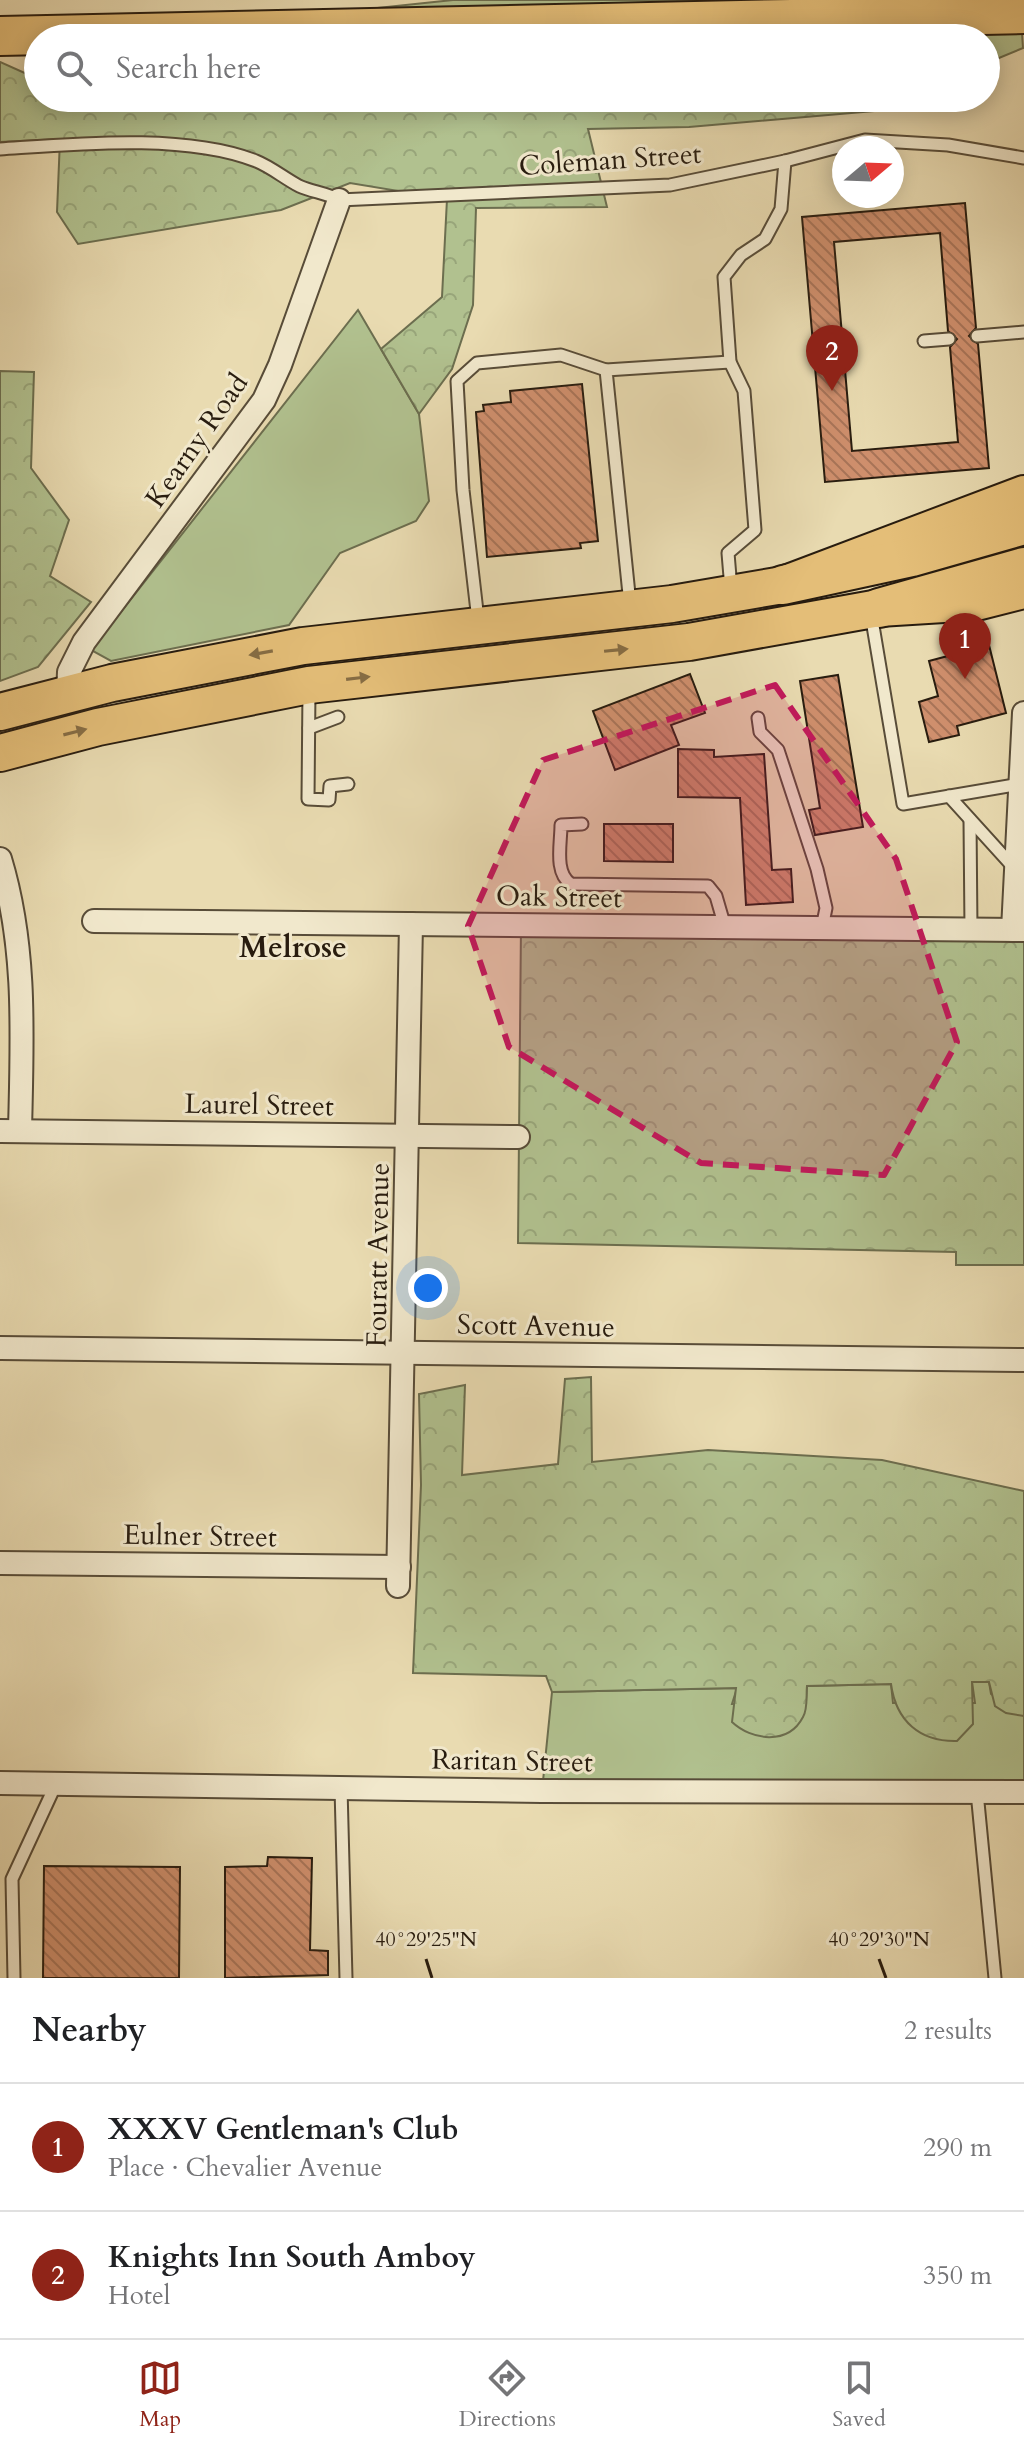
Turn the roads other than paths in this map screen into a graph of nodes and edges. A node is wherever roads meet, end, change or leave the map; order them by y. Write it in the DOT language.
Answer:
graph roads {
  1 [pos="1024,14"];
  2 [pos="559,24"];
  3 [pos="24,35"];
  4 [pos="0,36"];
  5 [pos="0,149"];
  6 [pos="1024,158"];
  7 [pos="785,161"];
  8 [pos="339,200"];
  9 [pos="1024,332"];
  10 [pos="977,336"];
  11 [pos="949,339"];
  12 [pos="924,341"];
  13 [pos="730,362"];
  14 [pos="606,370"];
  15 [pos="1024,469"];
  16 [pos="1024,494"];
  17 [pos="990,509"];
  18 [pos="1024,525"];
  19 [pos="1024,567"];
  20 [pos="783,585"];
  21 [pos="1024,590"];
  22 [pos="732,595"];
  23 [pos="630,609"];
  24 [pos="874,609"];
  25 [pos="479,624"];
  26 [pos="309,685"];
  27 [pos="68,693"];
  28 [pos="0,712"];
  29 [pos="1024,713"];
  30 [pos="338,717"];
  31 [pos="758,718"];
  32 [pos="309,728"];
  33 [pos="0,753"];
  34 [pos="348,784"];
  35 [pos="1020,784"];
  36 [pos="949,796"];
  37 [pos="970,820"];
  38 [pos="582,824"];
  39 [pos="1021,831"];
  40 [pos="0,859"];
  41 [pos="1016,870"];
  42 [pos="94,921"];
  43 [pos="411,924"];
  44 [pos="725,927"];
  45 [pos="822,928"];
  46 [pos="971,930"];
  47 [pos="1019,930"];
  48 [pos="10,1131"];
  49 [pos="409,1136"];
  50 [pos="518,1137"];
  51 [pos="0,1348"];
  52 [pos="405,1353"];
  53 [pos="1024,1360"];
  54 [pos="0,1563"];
  55 [pos="398,1576"];
  56 [pos="0,1783"];
  57 [pos="56,1784"];
  58 [pos="341,1788"];
  59 [pos="977,1792"];
  60 [pos="1024,1792"];
  61 [pos="14,1978"];
  62 [pos="346,1978"];
  63 [pos="995,1978"];
  1 -- 2 [label="highway"];
  3 -- 4 [label="highway"];
  5 -- 8 [label="lane"];
  6 -- 7 [label="lane, Coleman Street"];
  7 -- 8 [label="lane, Coleman Street"];
  7 -- 13 [label="lane"];
  8 -- 27 [label="street, Kearny Road"];
  9 -- 10 [label="lane"];
  11 -- 12 [label="lane"];
  13 -- 14 [label="lane"];
  13 -- 22 [label="lane"];
  14 -- 23 [label="lane"];
  14 -- 25 [label="lane"];
  15 -- 17 [label="highway"];
  16 -- 17 [label="highway"];
  17 -- 20 [label="highway"];
  18 -- 20 [label="highway"];
  19 -- 24 [label="highway"];
  20 -- 22 [label="highway"];
  21 -- 24 [label="highway"];
  22 -- 23 [label="highway"];
  23 -- 25 [label="highway"];
  26 -- 24 [label="highway, one-way"];
  24 -- 36 [label="lane"];
  25 -- 27 [label="highway, one-way"];
  26 -- 32 [label="lane"];
  33 -- 26 [label="highway, one-way"];
  27 -- 28 [label="highway"];
  29 -- 35 [label="street"];
  30 -- 32 [label="lane"];
  31 -- 45 [label="lane"];
  32 -- 34 [label="lane"];
  35 -- 36 [label="lane"];
  35 -- 39 [label="street"];
  36 -- 37 [label="lane"];
  37 -- 41 [label="lane"];
  37 -- 46 [label="lane"];
  38 -- 44 [label="lane"];
  39 -- 41 [label="street"];
  40 -- 48 [label="street"];
  41 -- 47 [label="street"];
  42 -- 43 [label="street, Oak Street"];
  43 -- 44 [label="street, Oak Street"];
  43 -- 49 [label="street, Fouratt Avenue"];
  44 -- 45 [label="street, Oak Street"];
  45 -- 46 [label="street, Oak Street"];
  46 -- 47 [label="street, Oak Street"];
  48 -- 49 [label="street, Laurel Street"];
  49 -- 50 [label="street, Laurel Street"];
  49 -- 52 [label="street, Fouratt Avenue"];
  51 -- 52 [label="street, Scott Avenue"];
  52 -- 53 [label="street, Scott Avenue"];
  52 -- 55 [label="street, Fouratt Avenue"];
  54 -- 55 [label="street, Eulner Street"];
  56 -- 57 [label="street, Raritan Street"];
  57 -- 58 [label="street, Raritan Street"];
  57 -- 61 [label="lane"];
  58 -- 59 [label="street, Raritan Street"];
  58 -- 62 [label="lane"];
  59 -- 60 [label="street, Raritan Street"];
  59 -- 63 [label="lane"];
}
